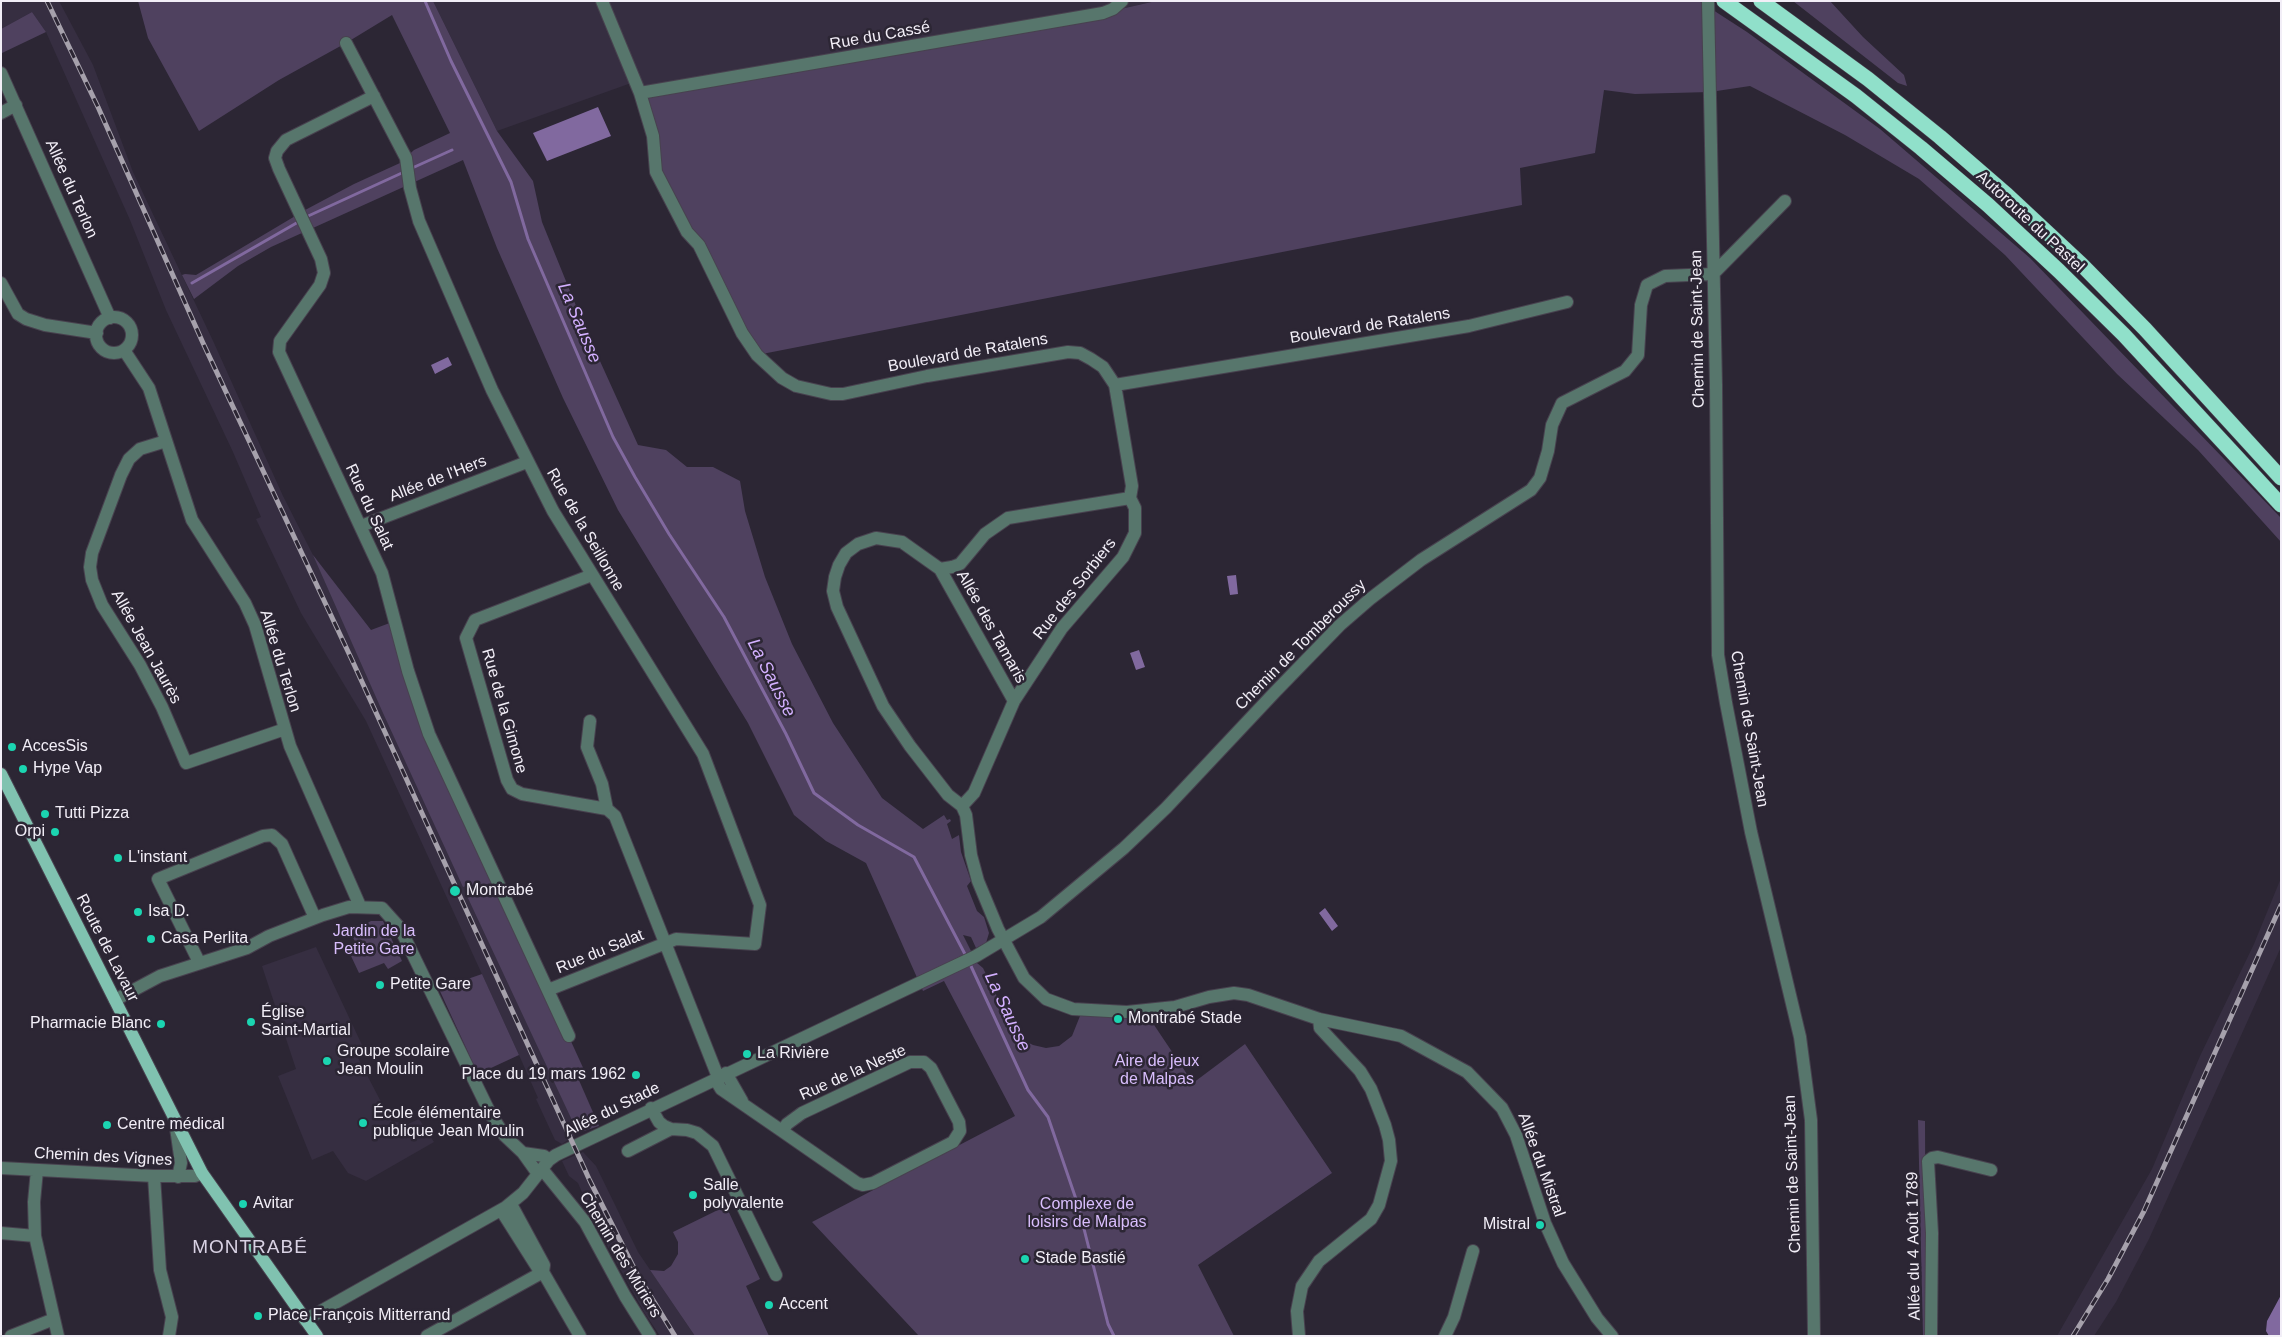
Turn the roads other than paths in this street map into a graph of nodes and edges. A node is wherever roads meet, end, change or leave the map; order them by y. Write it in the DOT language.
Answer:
graph roads {
  1 [pos="602,1"];
  2 [pos="1122,1"];
  3 [pos="1708,1"];
  4 [pos="1724,1"];
  5 [pos="1761,1"];
  6 [pos="346,43"];
  7 [pos="1,73"];
  8 [pos="640,93"];
  9 [pos="374,96"];
  10 [pos="16,105"];
  11 [pos="1,113"];
  12 [pos="1785,201"];
  13 [pos="1713,274"];
  14 [pos="1,283"];
  15 [pos="1567,302"];
  16 [pos="110,318"];
  17 [pos="96,333"];
  18 [pos="124,350"];
  19 [pos="1115,385"];
  20 [pos="166,441"];
  21 [pos="527,462"];
  22 [pos="2281,478"];
  23 [pos="1130,498"];
  24 [pos="2281,505"];
  25 [pos="360,526"];
  26 [pos="940,569"];
  27 [pos="592,575"];
  28 [pos="1014,701"];
  29 [pos="590,721"];
  30 [pos="285,729"];
  31 [pos="1,774"];
  32 [pos="962,806"];
  33 [pos="608,809"];
  34 [pos="360,906"];
  35 [pos="315,918"];
  36 [pos="1005,940"];
  37 [pos="664,944"];
  38 [pos="199,962"];
  39 [pos="548,990"];
  40 [pos="114,1000"];
  41 [pos="1319,1019"];
  42 [pos="569,1036"];
  43 [pos="719,1077"];
  44 [pos="651,1108"];
  45 [pos="174,1121"];
  46 [pos="671,1130"];
  47 [pos="782,1131"];
  48 [pos="628,1151"];
  49 [pos="523,1153"];
  50 [pos="1,1168"];
  51 [pos="543,1168"];
  52 [pos="37,1170"];
  53 [pos="1991,1170"];
  54 [pos="202,1173"];
  55 [pos="178,1177"];
  56 [pos="155,1179"];
  57 [pos="506,1207"];
  58 [pos="1,1233"];
  59 [pos="35,1236"];
  60 [pos="1473,1251"];
  61 [pos="543,1272"];
  62 [pos="776,1275"];
  63 [pos="54,1319"];
  64 [pos="305,1320"];
  65 [pos="11,1336"];
  66 [pos="58,1336"];
  67 [pos="169,1336"];
  68 [pos="316,1336"];
  69 [pos="427,1336"];
  70 [pos="580,1336"];
  71 [pos="650,1336"];
  72 [pos="1299,1336"];
  73 [pos="1445,1336"];
  74 [pos="1612,1336"];
  75 [pos="1814,1336"];
  76 [pos="1931,1336"];
  1 -- 8 [label="street, Boulevard de Ratalens"];
  2 -- 8 [label="street, Rue du Cassé"];
  3 -- 13 [label="street, Chemin de Saint-Jean"];
  4 -- 24 [label="highway, Autoroute du Pastel"];
  5 -- 22 [label="highway, Autoroute du Pastel"];
  6 -- 9 [label="street, Rue de la Seillonne"];
  7 -- 10 [label="street, Allée du Terlon"];
  8 -- 19 [label="street, Boulevard de Ratalens"];
  9 -- 21 [label="street, Rue de la Seillonne"];
  9 -- 25 [label="street, Rue du Salat"];
  10 -- 11 [label="street"];
  10 -- 16 [label="street, Allée du Terlon"];
  12 -- 13 [label="street"];
  13 -- 36 [label="street, Chemin de Tomberoussy"];
  13 -- 75 [label="street, Chemin de Saint-Jean"];
  14 -- 17 [label="street"];
  15 -- 19 [label="street, Boulevard de Ratalens"];
  16 -- 17 [label="street"];
  16 -- 18 [label="street"];
  17 -- 18 [label="street"];
  18 -- 20 [label="street, Allée du Terlon"];
  19 -- 23 [label="street, Rue des Sorbiers"];
  20 -- 30 [label="street, Allée du Terlon"];
  20 -- 30 [label="street, Allée Jean Jaurès"];
  21 -- 25 [label="street, Allée de l'Hers"];
  21 -- 27 [label="street, Rue de la Seillonne"];
  23 -- 26 [label="street"];
  23 -- 28 [label="street, Rue des Sorbiers"];
  25 -- 39 [label="street, Rue du Salat"];
  26 -- 28 [label="street, Allée des Tamaris"];
  26 -- 32 [label="street"];
  27 -- 33 [label="street, Rue de la Gimone"];
  27 -- 37 [label="street, Rue de la Seillonne"];
  28 -- 32 [label="street, Rue des Sorbiers"];
  29 -- 33 [label="street"];
  30 -- 34 [label="street, Allée du Terlon"];
  31 -- 40 [label="main road, Route de Lavaur"];
  32 -- 36 [label="street"];
  33 -- 37 [label="street"];
  34 -- 35 [label="street"];
  34 -- 49 [label="street, Chemin des Mûriers"];
  35 -- 38 [label="street"];
  35 -- 38 [label="street"];
  36 -- 41 [label="street, Allée du Mistral"];
  36 -- 43 [label="street, Allée du Stade"];
  37 -- 39 [label="street, Rue du Salat"];
  37 -- 43 [label="street"];
  38 -- 40 [label="street"];
  39 -- 42 [label="street, Rue du Salat"];
  40 -- 45 [label="main road, Route de Lavaur"];
  41 -- 72 [label="street"];
  41 -- 74 [label="street, Allée du Mistral"];
  43 -- 44 [label="street, Allée du Stade"];
  43 -- 47 [label="street, Rue de la Neste"];
  44 -- 46 [label="street"];
  44 -- 51 [label="street, Allée du Stade"];
  45 -- 54 [label="main road, Route de Lavaur"];
  45 -- 55 [label="street"];
  46 -- 48 [label="street"];
  46 -- 62 [label="street"];
  47 -- 47 [label="street, Rue de la Neste"];
  49 -- 51 [label="street, Chemin des Mûriers"];
  49 -- 51 [label="street"];
  50 -- 52 [label="street, Chemin des Vignes"];
  51 -- 57 [label="street, Allée du Stade"];
  51 -- 71 [label="street, Chemin des Mûriers"];
  52 -- 56 [label="street, Chemin des Vignes"];
  52 -- 59 [label="street"];
  53 -- 76 [label="street, Allée du 4 Août 1789"];
  54 -- 55 [label="street, Chemin des Vignes"];
  54 -- 64 [label="main road, Route de Lavaur"];
  55 -- 56 [label="street, Chemin des Vignes"];
  56 -- 67 [label="street"];
  57 -- 61 [label="street"];
  57 -- 64 [label="street, Allée du Stade"];
  58 -- 59 [label="street"];
  59 -- 63 [label="street"];
  60 -- 73 [label="street"];
  61 -- 69 [label="street"];
  61 -- 70 [label="street"];
  63 -- 65 [label="street"];
  63 -- 66 [label="street"];
  64 -- 68 [label="main road, Route de Lavaur"];
}
